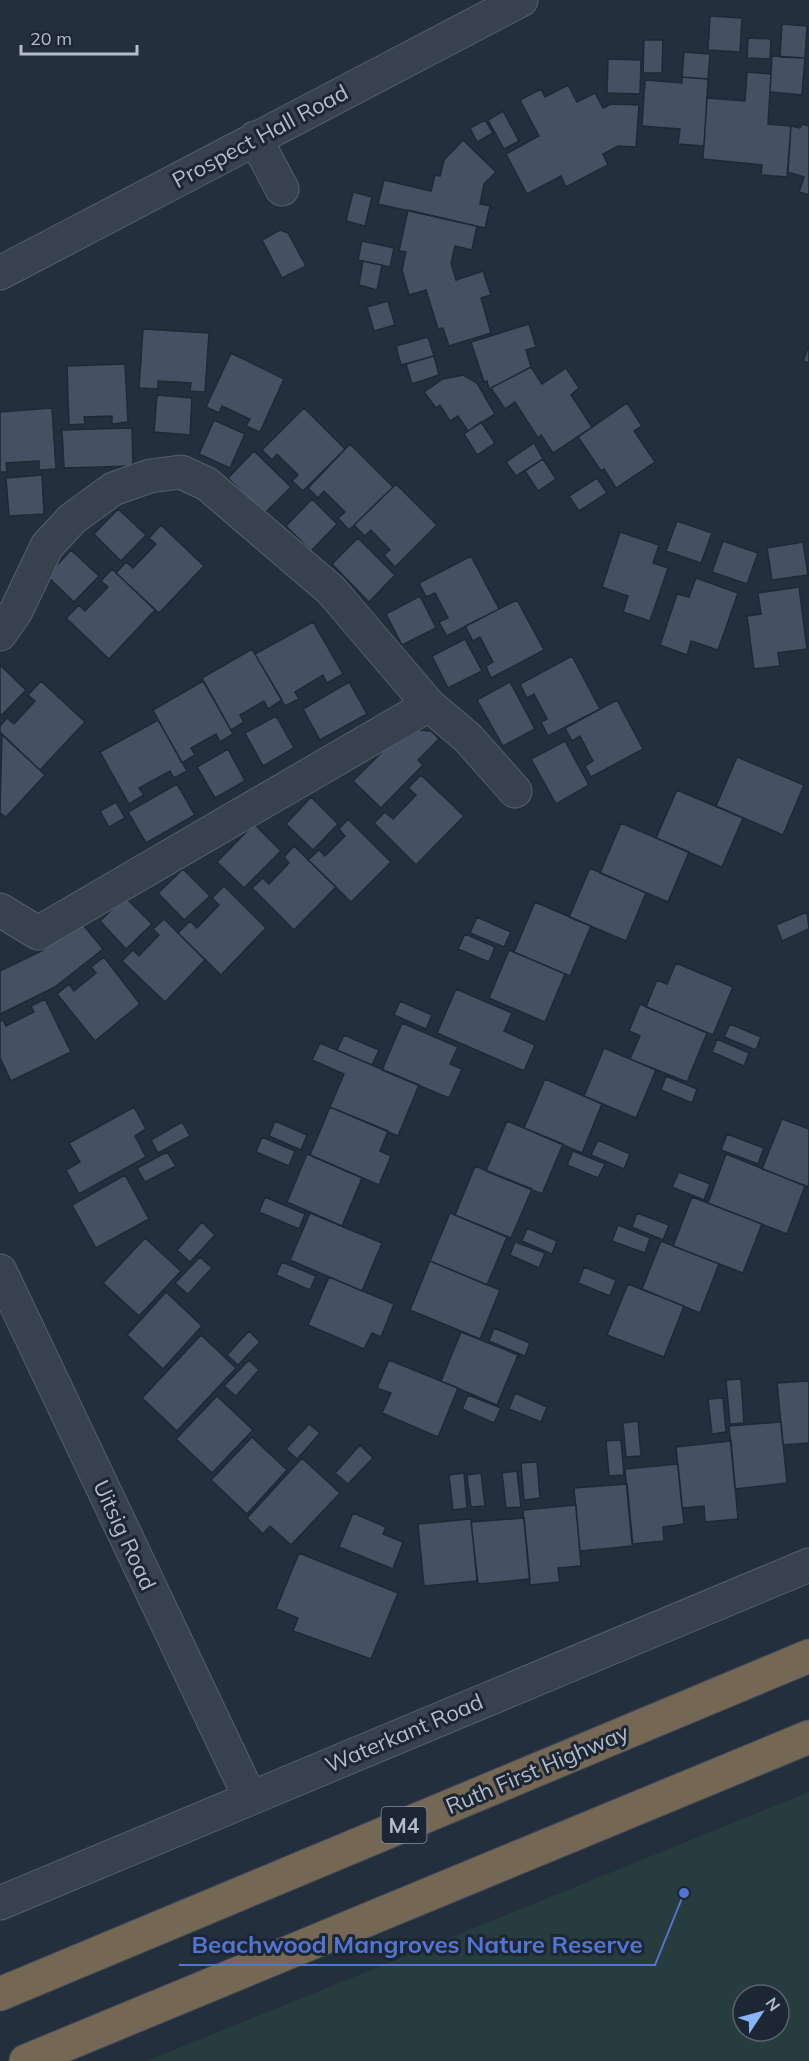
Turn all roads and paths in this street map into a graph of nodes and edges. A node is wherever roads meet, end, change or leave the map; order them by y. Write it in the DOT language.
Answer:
graph roads {
  1 [pos="521,0"];
  2 [pos="255,138"];
  3 [pos="282,189"];
  4 [pos="0,273"];
  5 [pos="0,634"];
  6 [pos="429,705"];
  7 [pos="515,791"];
  8 [pos="0,910"];
  9 [pos="0,1272"];
  10 [pos="809,1565"];
  11 [pos="809,1656"];
  12 [pos="809,1737"];
  13 [pos="249,1798"];
  14 [pos="0,1903"];
  15 [pos="0,1994"];
  16 [pos="26,2061"];
  1 -- 2 [label="street, Prospect Hall Road"];
  2 -- 3 [label="street"];
  2 -- 4 [label="street, Prospect Hall Road"];
  5 -- 6 [label="street"];
  6 -- 7 [label="street"];
  6 -- 8 [label="street"];
  9 -- 13 [label="street, Uitsig Road"];
  10 -- 13 [label="street, Waterkant Road"];
  11 -- 15 [label="highway, Ruth First Highway / M4"];
  12 -- 16 [label="highway"];
  13 -- 14 [label="street, Waterkant Road"];
}
